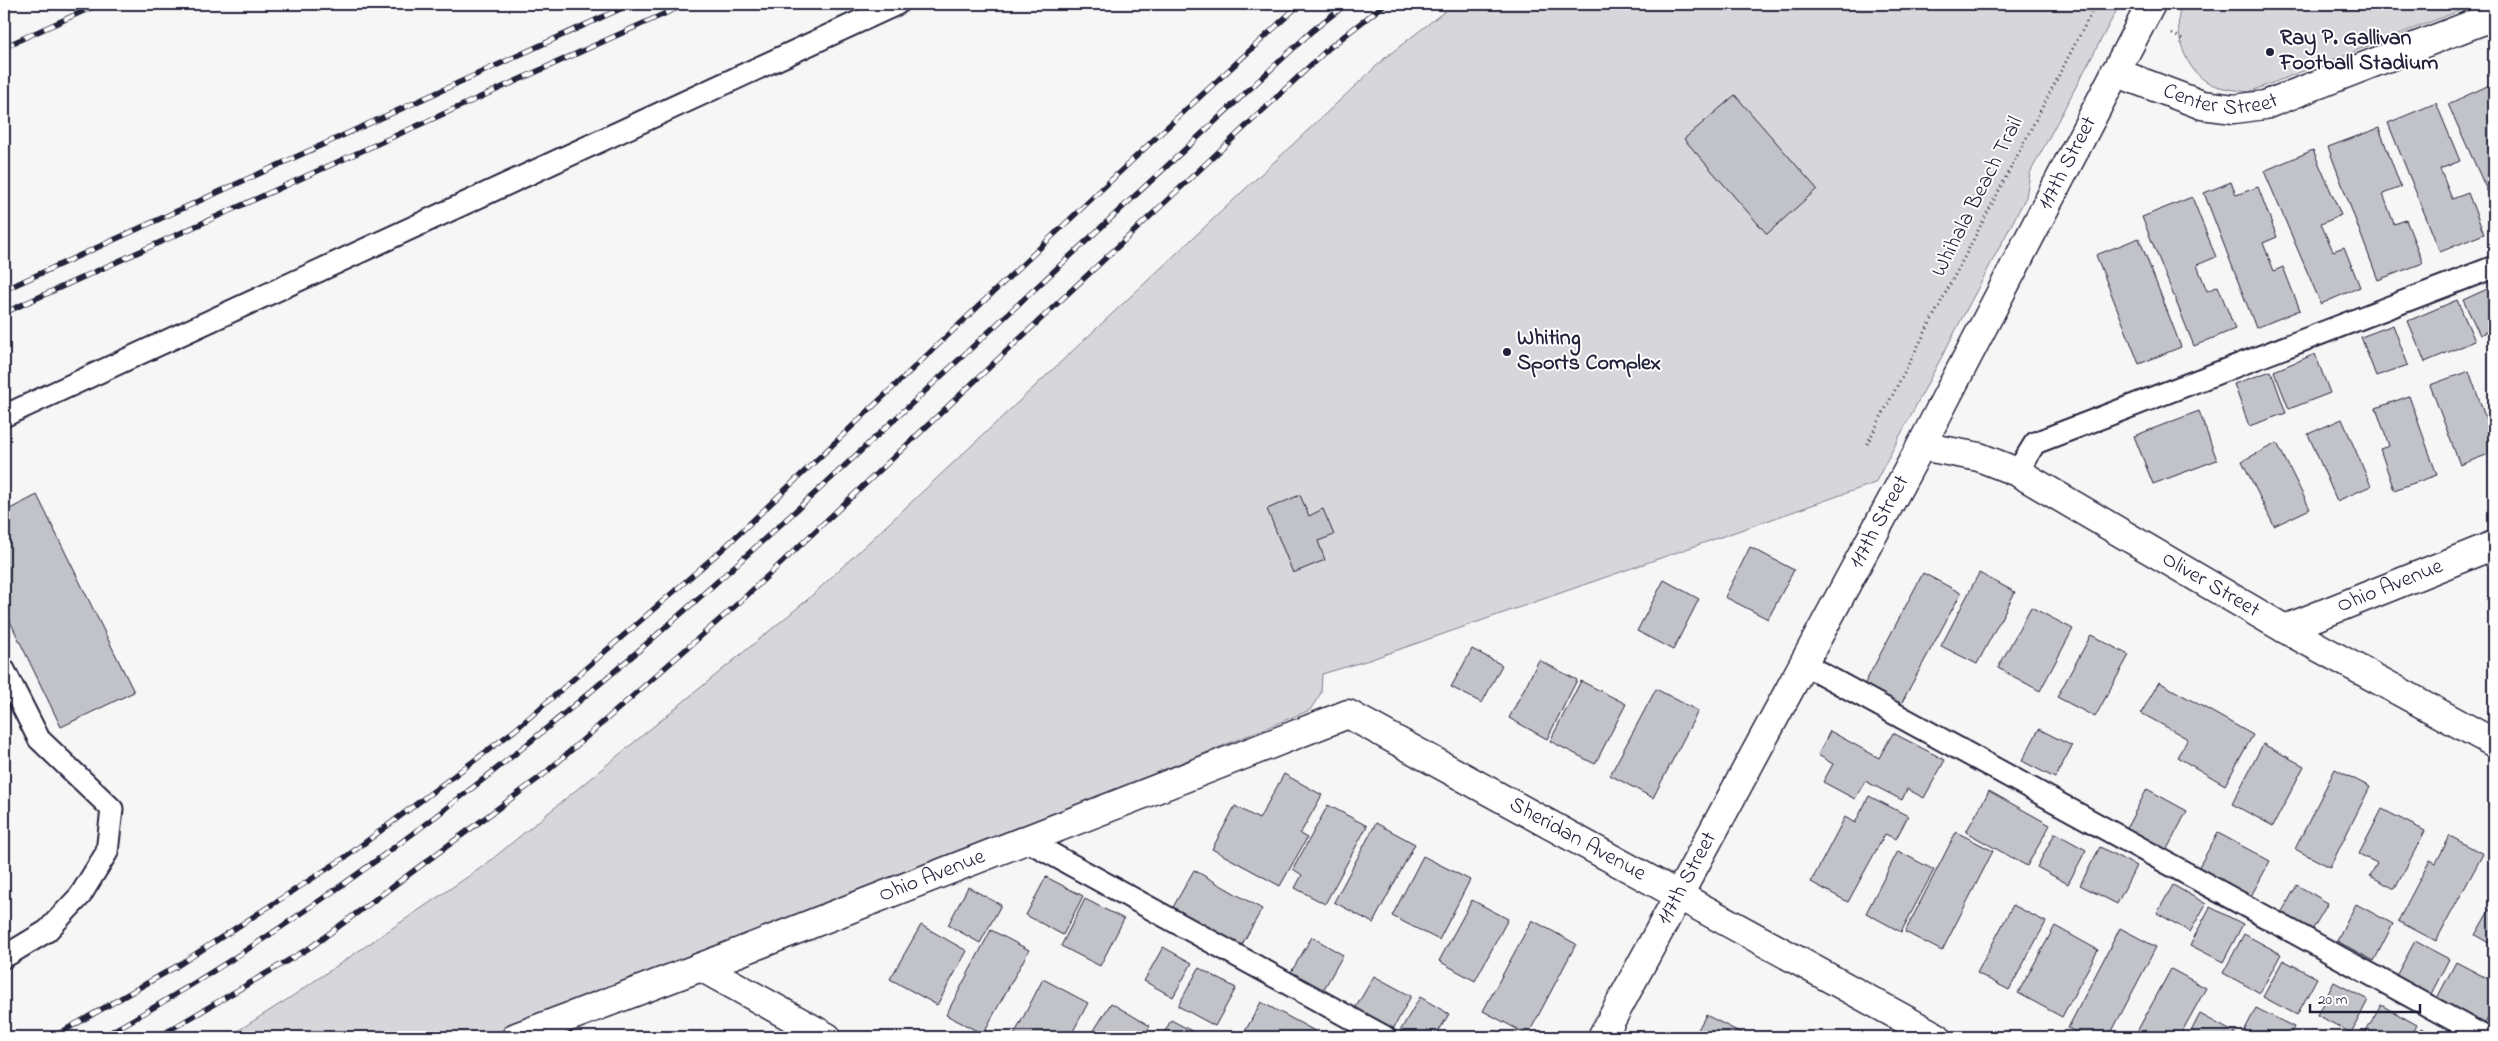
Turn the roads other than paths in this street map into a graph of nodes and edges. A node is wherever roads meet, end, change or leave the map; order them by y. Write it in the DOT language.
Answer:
graph roads {
  1 [pos="897,4"];
  2 [pos="2151,4"];
  3 [pos="2494,16"];
  4 [pos="2115,72"];
  5 [pos="2494,267"];
  6 [pos="4,416"];
  7 [pos="1920,446"];
  8 [pos="2017,472"];
  9 [pos="2494,545"];
  10 [pos="2285,629"];
  11 [pos="1804,664"];
  12 [pos="4,670"];
  13 [pos="1348,714"];
  14 [pos="2494,743"];
  15 [pos="1026,840"];
  16 [pos="1678,894"];
  17 [pos="4,957"];
  18 [pos="701,967"];
  19 [pos="516,1037"];
  20 [pos="828,1037"];
  21 [pos="1385,1037"];
  22 [pos="1602,1037"];
  23 [pos="1937,1037"];
  24 [pos="2485,1037"];
  1 -- 6 [label="lane"];
  2 -- 4 [label="street, 117th Street"];
  3 -- 4 [label="street, Center Street"];
  4 -- 7 [label="street, 117th Street"];
  5 -- 8 [label="lane"];
  7 -- 8 [label="street, Oliver Street"];
  7 -- 11 [label="street, 117th Street"];
  8 -- 10 [label="street, Oliver Street"];
  9 -- 10 [label="street, Ohio Avenue"];
  10 -- 14 [label="street, Oliver Street"];
  11 -- 16 [label="street, 117th Street"];
  11 -- 24 [label="lane"];
  12 -- 17 [label="lane"];
  13 -- 15 [label="street, Ohio Avenue"];
  13 -- 16 [label="street, Sheridan Avenue"];
  15 -- 18 [label="street, Ohio Avenue"];
  15 -- 21 [label="lane"];
  16 -- 22 [label="street, 117th Street"];
  16 -- 23 [label="street, Sheridan Avenue"];
  18 -- 19 [label="street, Ohio Avenue"];
  18 -- 20 [label="street"];
}
